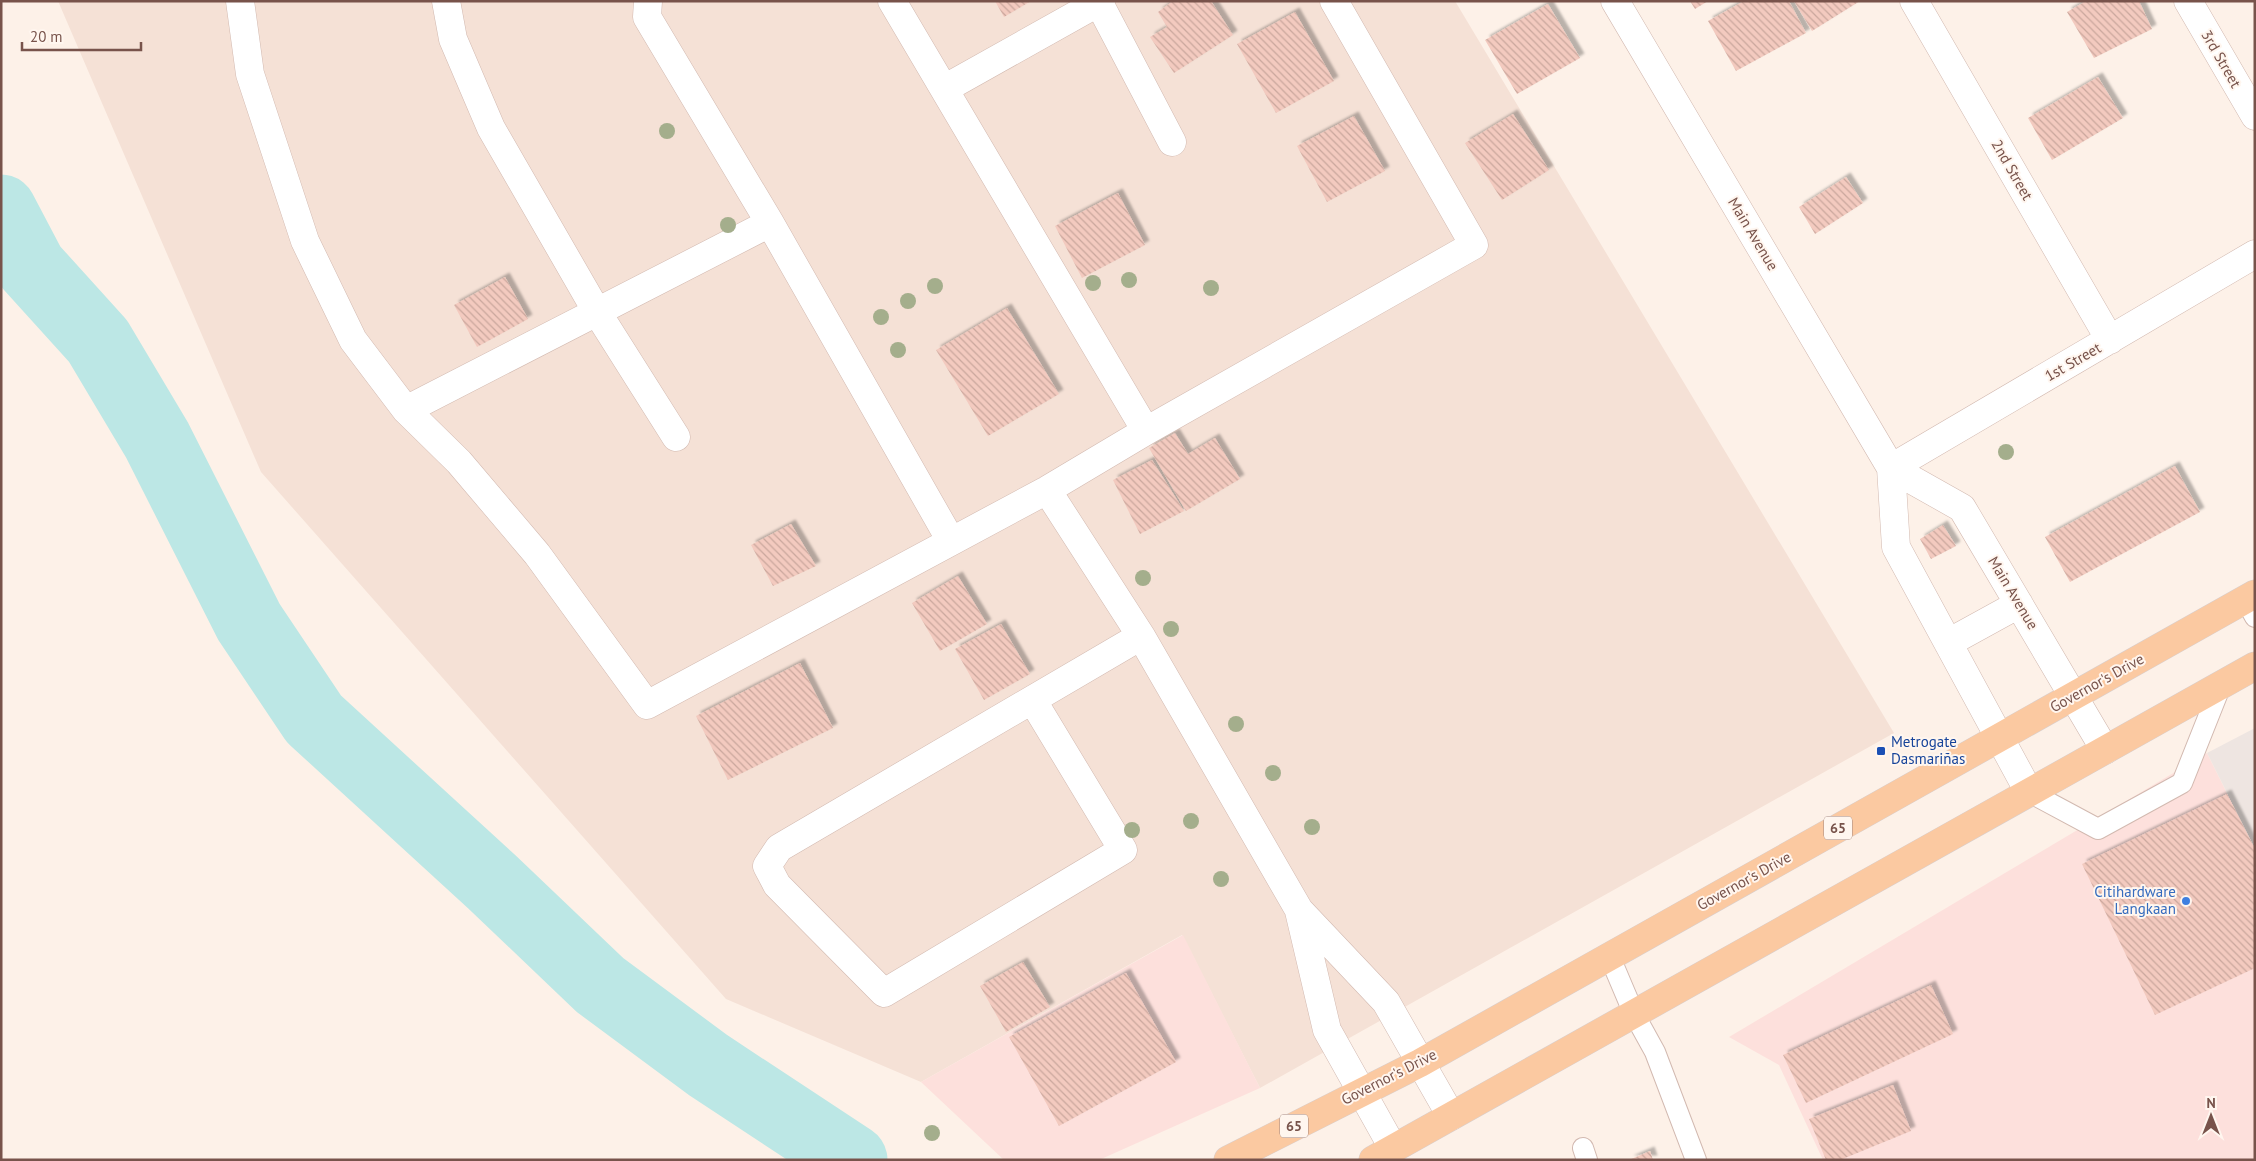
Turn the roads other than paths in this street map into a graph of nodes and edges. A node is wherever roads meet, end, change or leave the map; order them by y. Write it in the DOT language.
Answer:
graph roads {
  1 [pos="240,1"];
  2 [pos="446,1"];
  3 [pos="648,1"];
  4 [pos="892,1"];
  5 [pos="1334,1"];
  6 [pos="1615,1"];
  7 [pos="1914,1"];
  8 [pos="2188,1"];
  9 [pos="1099,2"];
  10 [pos="944,89"];
  11 [pos="2255,116"];
  12 [pos="1172,142"];
  13 [pos="770,223"];
  14 [pos="2255,254"];
  15 [pos="597,312"];
  16 [pos="2110,340"];
  17 [pos="406,410"];
  18 [pos="1146,431"];
  19 [pos="676,436"];
  20 [pos="1891,468"];
  21 [pos="1047,490"];
  22 [pos="951,541"];
  23 [pos="2252,603"];
  24 [pos="2019,604"];
  25 [pos="1141,636"];
  26 [pos="1948,643"];
  27 [pos="2255,666"];
  28 [pos="2221,685"];
  29 [pos="2074,696"];
  30 [pos="1033,701"];
  31 [pos="2000,738"];
  32 [pos="2105,750"];
  33 [pos="2030,792"];
  34 [pos="1299,910"];
  35 [pos="1609,955"];
  36 [pos="1634,1014"];
  37 [pos="1420,1062"];
  38 [pos="1360,1093"];
  39 [pos="1451,1116"];
  40 [pos="1389,1156"];
  41 [pos="1228,1160"];
  42 [pos="1696,1160"];
  1 -- 17 [label="street"];
  2 -- 15 [label="street"];
  3 -- 13 [label="street"];
  4 -- 10 [label="street"];
  5 -- 18 [label="street"];
  6 -- 20 [label="street, Main Avenue"];
  7 -- 16 [label="street, 2nd Street"];
  8 -- 11 [label="street, 3rd Street"];
  9 -- 10 [label="street"];
  9 -- 12 [label="street"];
  10 -- 18 [label="street"];
  13 -- 15 [label="street"];
  13 -- 22 [label="street"];
  14 -- 16 [label="street, 1st Street"];
  15 -- 17 [label="street"];
  15 -- 19 [label="street"];
  16 -- 20 [label="street, 1st Street"];
  17 -- 22 [label="street"];
  18 -- 21 [label="street"];
  20 -- 24 [label="street, Main Avenue"];
  20 -- 26 [label="street, Main Avenue"];
  21 -- 22 [label="street"];
  21 -- 25 [label="street"];
  23 -- 29 [label="main road, Governor's Drive / 65"];
  24 -- 26 [label="street"];
  24 -- 29 [label="street, Main Avenue"];
  25 -- 30 [label="street"];
  25 -- 34 [label="street"];
  26 -- 31 [label="street, Main Avenue"];
  27 -- 28 [label="main road"];
  28 -- 32 [label="main road"];
  28 -- 33 [label="lane"];
  29 -- 31 [label="main road, Governor's Drive / 65"];
  29 -- 32 [label="street, Main Avenue"];
  30 -- 30 [label="street"];
  31 -- 33 [label="street, Main Avenue"];
  31 -- 35 [label="main road, Governor's Drive / 65"];
  32 -- 33 [label="main road"];
  33 -- 36 [label="main road"];
  34 -- 37 [label="street"];
  34 -- 38 [label="street"];
  35 -- 36 [label="lane"];
  35 -- 37 [label="main road, Governor's Drive / 65"];
  36 -- 39 [label="main road"];
  36 -- 42 [label="lane"];
  37 -- 38 [label="main road, Governor's Drive / 65"];
  37 -- 39 [label="street"];
  38 -- 40 [label="street"];
  38 -- 41 [label="main road, Governor's Drive / 65"];
  39 -- 40 [label="main road"];
}
